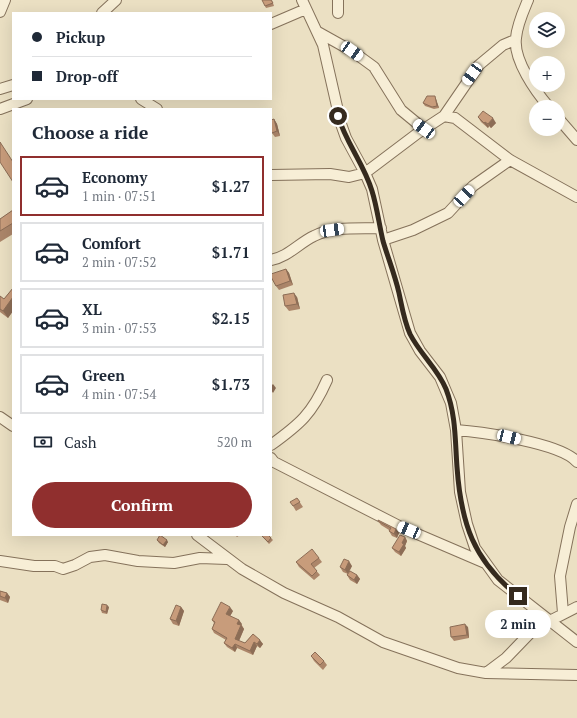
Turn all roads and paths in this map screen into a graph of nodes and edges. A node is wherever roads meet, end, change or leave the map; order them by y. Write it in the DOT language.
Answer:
graph roads {
  1 [pos="116,0"];
  2 [pos="338,0"];
  3 [pos="528,0"];
  4 [pos="304,4"];
  5 [pos="103,12"];
  6 [pos="338,13"];
  7 [pos="272,23"];
  8 [pos="318,32"];
  9 [pos="515,40"];
  10 [pos="12,85"];
  11 [pos="0,89"];
  12 [pos="24,100"];
  13 [pos="143,100"];
  14 [pos="543,100"];
  15 [pos="155,108"];
  16 [pos="0,109"];
  17 [pos="444,116"];
  18 [pos="565,126"];
  19 [pos="424,129"];
  20 [pos="577,140"];
  21 [pos="510,160"];
  22 [pos="365,173"];
  23 [pos="272,175"];
  24 [pos="577,197"];
  25 [pos="381,228"];
  26 [pos="383,240"];
  27 [pos="272,260"];
  28 [pos="327,380"];
  29 [pos="0,417"];
  30 [pos="12,425"];
  31 [pos="456,430"];
  32 [pos="272,444"];
  33 [pos="272,459"];
  34 [pos="577,462"];
  35 [pos="577,504"];
  36 [pos="198,536"];
  37 [pos="229,559"];
  38 [pos="0,561"];
  39 [pos="485,563"];
  40 [pos="577,607"];
  41 [pos="563,613"];
  42 [pos="548,620"];
  43 [pos="577,642"];
  44 [pos="486,673"];
  45 [pos="577,675"];
  1 -- 5 [label="street"];
  2 -- 6 [label="street"];
  3 -- 9 [label="street"];
  4 -- 7 [label="street"];
  4 -- 8 [label="street"];
  8 -- 19 [label="street"];
  8 -- 22 [label="street"];
  9 -- 14 [label="street"];
  9 -- 17 [label="street"];
  10 -- 11 [label="street"];
  12 -- 16 [label="street"];
  13 -- 15 [label="street"];
  17 -- 19 [label="street"];
  17 -- 21 [label="street"];
  18 -- 20 [label="street"];
  19 -- 22 [label="street"];
  21 -- 24 [label="street"];
  21 -- 26 [label="street"];
  22 -- 23 [label="street"];
  22 -- 25 [label="street"];
  25 -- 26 [label="street"];
  25 -- 27 [label="street"];
  26 -- 31 [label="street"];
  28 -- 32 [label="street"];
  29 -- 30 [label="street"];
  31 -- 34 [label="street"];
  31 -- 39 [label="street"];
  33 -- 39 [label="street"];
  35 -- 41 [label="street"];
  36 -- 37 [label="street"];
  37 -- 38 [label="street"];
  37 -- 44 [label="street"];
  39 -- 42 [label="street"];
  40 -- 41 [label="street"];
  41 -- 42 [label="street"];
  42 -- 43 [label="street"];
  42 -- 44 [label="street"];
  44 -- 45 [label="street"];
}
